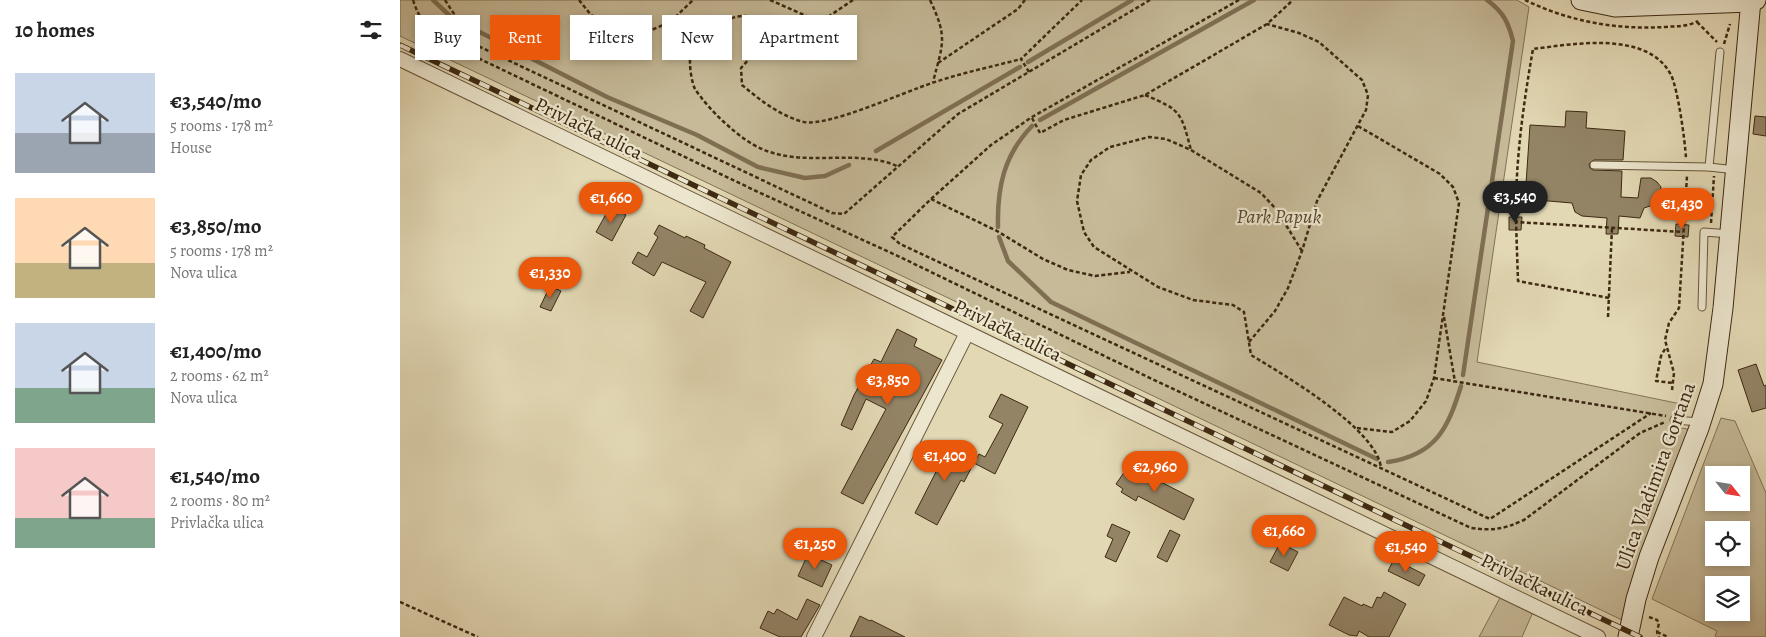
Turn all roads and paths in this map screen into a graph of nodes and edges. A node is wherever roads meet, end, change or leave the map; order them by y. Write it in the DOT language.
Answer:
graph roads {
  1 [pos="413,0"];
  2 [pos="445,0"];
  3 [pos="579,0"];
  4 [pos="693,0"];
  5 [pos="770,0"];
  6 [pos="852,0"];
  7 [pos="930,0"];
  8 [pos="1025,0"];
  9 [pos="1082,0"];
  10 [pos="1150,0"];
  11 [pos="1239,0"];
  12 [pos="1292,0"];
  13 [pos="1581,0"];
  14 [pos="1753,1"];
  15 [pos="1633,3"];
  16 [pos="804,15"];
  17 [pos="830,15"];
  18 [pos="742,17"];
  19 [pos="1697,22"];
  20 [pos="1267,24"];
  21 [pos="1722,49"];
  22 [pos="400,59"];
  23 [pos="1021,59"];
  24 [pos="748,60"];
  25 [pos="938,63"];
  26 [pos="1029,72"];
  27 [pos="933,82"];
  28 [pos="1145,95"];
  29 [pos="1032,117"];
  30 [pos="1358,126"];
  31 [pos="1191,150"];
  32 [pos="1594,165"];
  33 [pos="897,166"];
  34 [pos="1687,166"];
  35 [pos="1709,167"];
  36 [pos="1736,170"];
  37 [pos="931,199"];
  38 [pos="1516,222"];
  39 [pos="1612,228"];
  40 [pos="1683,232"];
  41 [pos="1730,234"];
  42 [pos="1302,251"];
  43 [pos="1131,271"];
  44 [pos="1609,298"];
  45 [pos="1702,307"];
  46 [pos="1443,314"];
  47 [pos="1608,317"];
  48 [pos="967,333"];
  49 [pos="1249,342"];
  50 [pos="1666,348"];
  51 [pos="1434,378"];
  52 [pos="1455,382"];
  53 [pos="1673,383"];
  54 [pos="1672,390"];
  55 [pos="1651,413"];
  56 [pos="1674,420"];
  57 [pos="1701,422"];
  58 [pos="1356,428"];
  59 [pos="1382,468"];
  60 [pos="400,602"];
  61 [pos="1643,614"];
  62 [pos="1657,632"];
  63 [pos="478,637"];
  64 [pos="814,637"];
  65 [pos="1598,637"];
  66 [pos="1628,637"];
  67 [pos="1659,637"];
  68 [pos="1668,637"];
  1 -- 56 [label="path"];
  2 -- 33 [label="path"];
  3 -- 4 [label="path"];
  5 -- 16 [label="path"];
  6 -- 17 [label="path"];
  7 -- 25 [label="path"];
  8 -- 25 [label="path"];
  9 -- 23 [label="path"];
  10 -- 26 [label="path"];
  11 -- 29 [label="path"];
  12 -- 20 [label="path"];
  13 -- 15 [label="main road"];
  14 -- 15 [label="main road"];
  14 -- 36 [label="main road, Ulica Vladimira Gortana"];
  18 -- 33 [label="path"];
  19 -- 21 [label="path"];
  20 -- 28 [label="path"];
  20 -- 30 [label="path"];
  21 -- 35 [label="lane"];
  22 -- 48 [label="street, Privlačka ulica"];
  23 -- 26 [label="path"];
  23 -- 27 [label="path"];
  24 -- 27 [label="path"];
  25 -- 27 [label="path"];
  26 -- 33 [label="path"];
  28 -- 29 [label="path"];
  28 -- 31 [label="path"];
  29 -- 37 [label="path"];
  30 -- 42 [label="path"];
  30 -- 46 [label="path"];
  31 -- 42 [label="path"];
  31 -- 43 [label="path"];
  32 -- 34 [label="lane"];
  34 -- 35 [label="lane"];
  34 -- 38 [label="path"];
  34 -- 40 [label="path"];
  35 -- 36 [label="lane"];
  36 -- 41 [label="main road, Ulica Vladimira Gortana"];
  37 -- 43 [label="path"];
  37 -- 59 [label="path"];
  38 -- 39 [label="path"];
  38 -- 44 [label="path"];
  39 -- 40 [label="path"];
  39 -- 44 [label="path"];
  40 -- 50 [label="path"];
  41 -- 45 [label="lane"];
  41 -- 57 [label="main road, Ulica Vladimira Gortana"];
  42 -- 49 [label="path"];
  43 -- 49 [label="path"];
  44 -- 47 [label="path"];
  46 -- 51 [label="path"];
  46 -- 52 [label="path"];
  48 -- 64 [label="street"];
  48 -- 65 [label="street, Privlačka ulica"];
  49 -- 58 [label="path"];
  50 -- 53 [label="path"];
  50 -- 53 [label="path"];
  51 -- 52 [label="path"];
  51 -- 58 [label="path"];
  52 -- 55 [label="path"];
  53 -- 54 [label="path"];
  55 -- 56 [label="path"];
  55 -- 59 [label="path"];
  56 -- 57 [label="lane"];
  57 -- 66 [label="main road, Ulica Vladimira Gortana"];
  58 -- 59 [label="path"];
  60 -- 63 [label="path"];
  61 -- 62 [label="path"];
  62 -- 67 [label="path"];
  62 -- 68 [label="path"];
}
